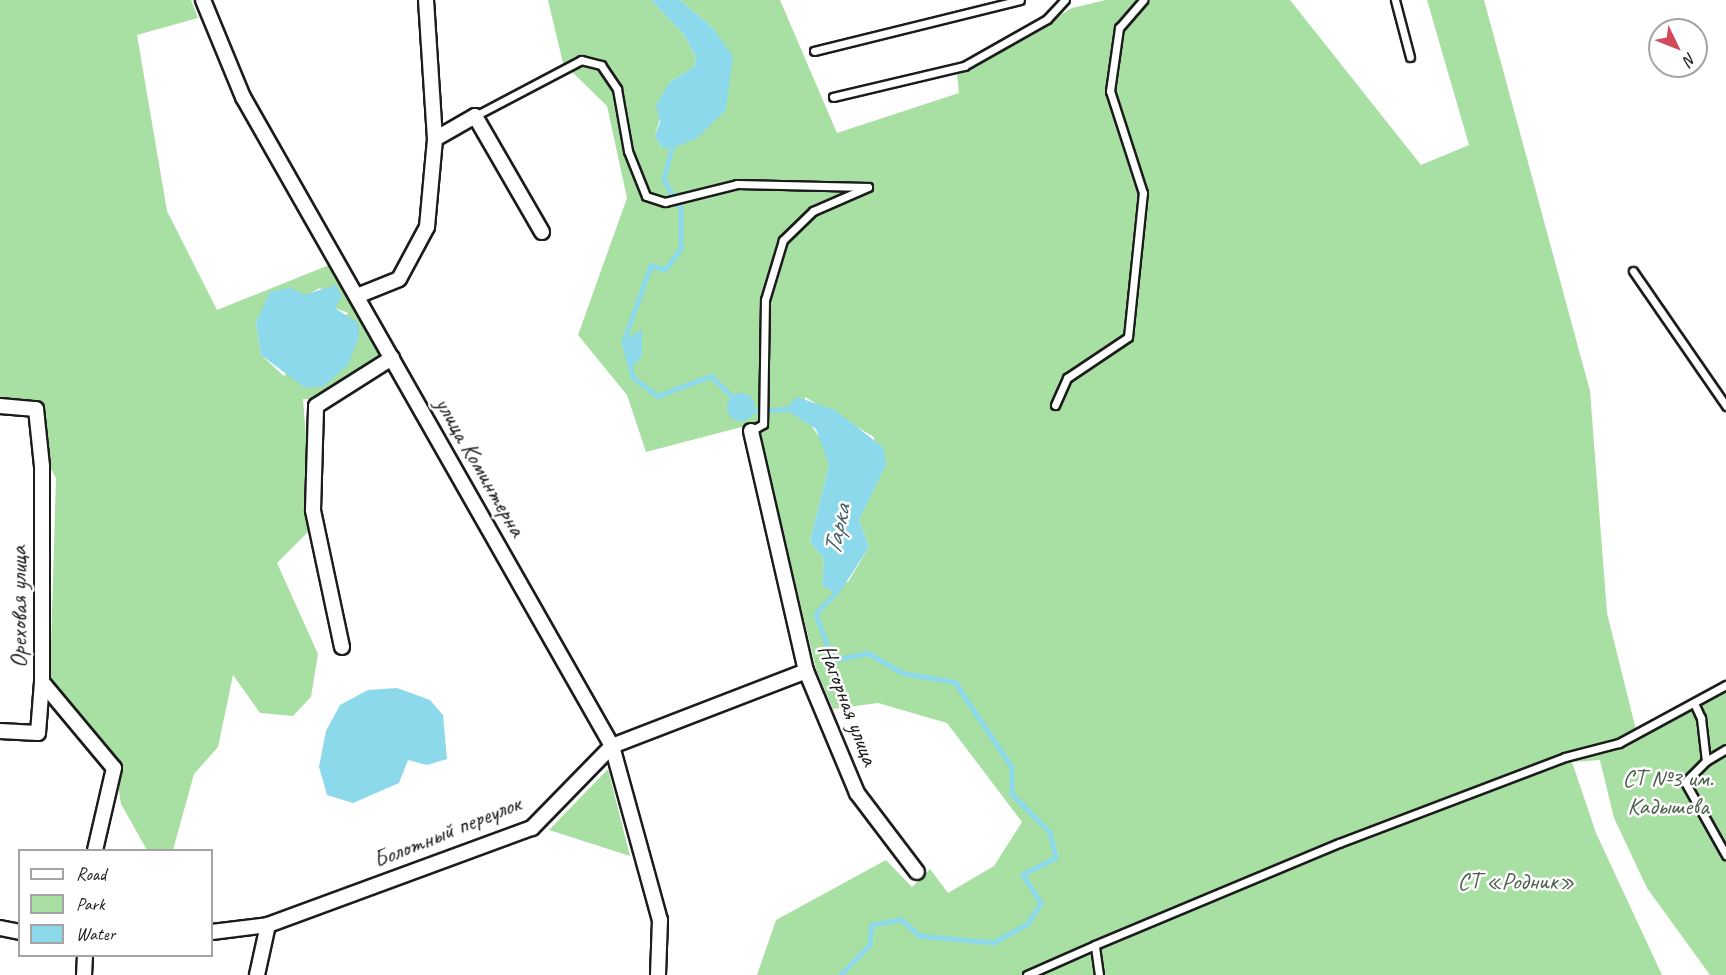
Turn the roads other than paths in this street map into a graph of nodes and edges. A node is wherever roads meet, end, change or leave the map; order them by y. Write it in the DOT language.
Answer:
graph roads {
  1 [pos="203,0"];
  2 [pos="426,0"];
  3 [pos="1020,0"];
  4 [pos="1065,0"];
  5 [pos="1143,0"];
  6 [pos="1395,0"];
  7 [pos="814,51"];
  8 [pos="1410,57"];
  9 [pos="833,97"];
  10 [pos="475,116"];
  11 [pos="435,139"];
  12 [pos="542,232"];
  13 [pos="1633,271"];
  14 [pos="357,296"];
  15 [pos="392,358"];
  16 [pos="1055,405"];
  17 [pos="0,406"];
  18 [pos="1726,406"];
  19 [pos="757,428"];
  20 [pos="342,647"];
  21 [pos="806,671"];
  22 [pos="42,682"];
  23 [pos="1726,685"];
  24 [pos="1694,703"];
  25 [pos="0,731"];
  26 [pos="612,746"];
  27 [pos="1726,749"];
  28 [pos="1706,760"];
  29 [pos="95,849"];
  30 [pos="1726,855"];
  31 [pos="917,872"];
  32 [pos="268,925"];
  33 [pos="0,928"];
  34 [pos="18,932"];
  35 [pos="213,932"];
  36 [pos="1095,945"];
  37 [pos="85,957"];
  38 [pos="84,975"];
  39 [pos="257,975"];
  40 [pos="658,975"];
  41 [pos="1027,975"];
  42 [pos="1099,975"];
  1 -- 14 [label="street, улица Коминтерна"];
  2 -- 11 [label="street"];
  3 -- 7 [label="lane"];
  4 -- 9 [label="lane"];
  5 -- 16 [label="lane"];
  6 -- 8 [label="lane"];
  10 -- 11 [label="street"];
  10 -- 12 [label="street"];
  10 -- 19 [label="lane"];
  11 -- 14 [label="street"];
  13 -- 18 [label="lane"];
  14 -- 15 [label="street, улица Коминтерна"];
  15 -- 20 [label="street"];
  15 -- 26 [label="street, улица Коминтерна"];
  17 -- 22 [label="street, Ореховая улица"];
  19 -- 21 [label="street, Нагорная улица"];
  21 -- 26 [label="street, Болотный переулок"];
  21 -- 31 [label="street, Нагорная улица"];
  22 -- 25 [label="street"];
  22 -- 29 [label="street, Ореховая улица"];
  23 -- 24 [label="lane"];
  24 -- 28 [label="lane"];
  24 -- 36 [label="lane"];
  26 -- 32 [label="street, Болотный переулок"];
  26 -- 40 [label="street, улица Коминтерна"];
  27 -- 28 [label="lane"];
  28 -- 30 [label="lane"];
  32 -- 35 [label="street, Болотный переулок"];
  32 -- 39 [label="street"];
  33 -- 34 [label="street"];
  36 -- 41 [label="lane"];
  36 -- 42 [label="lane"];
  37 -- 38 [label="street"];
}
